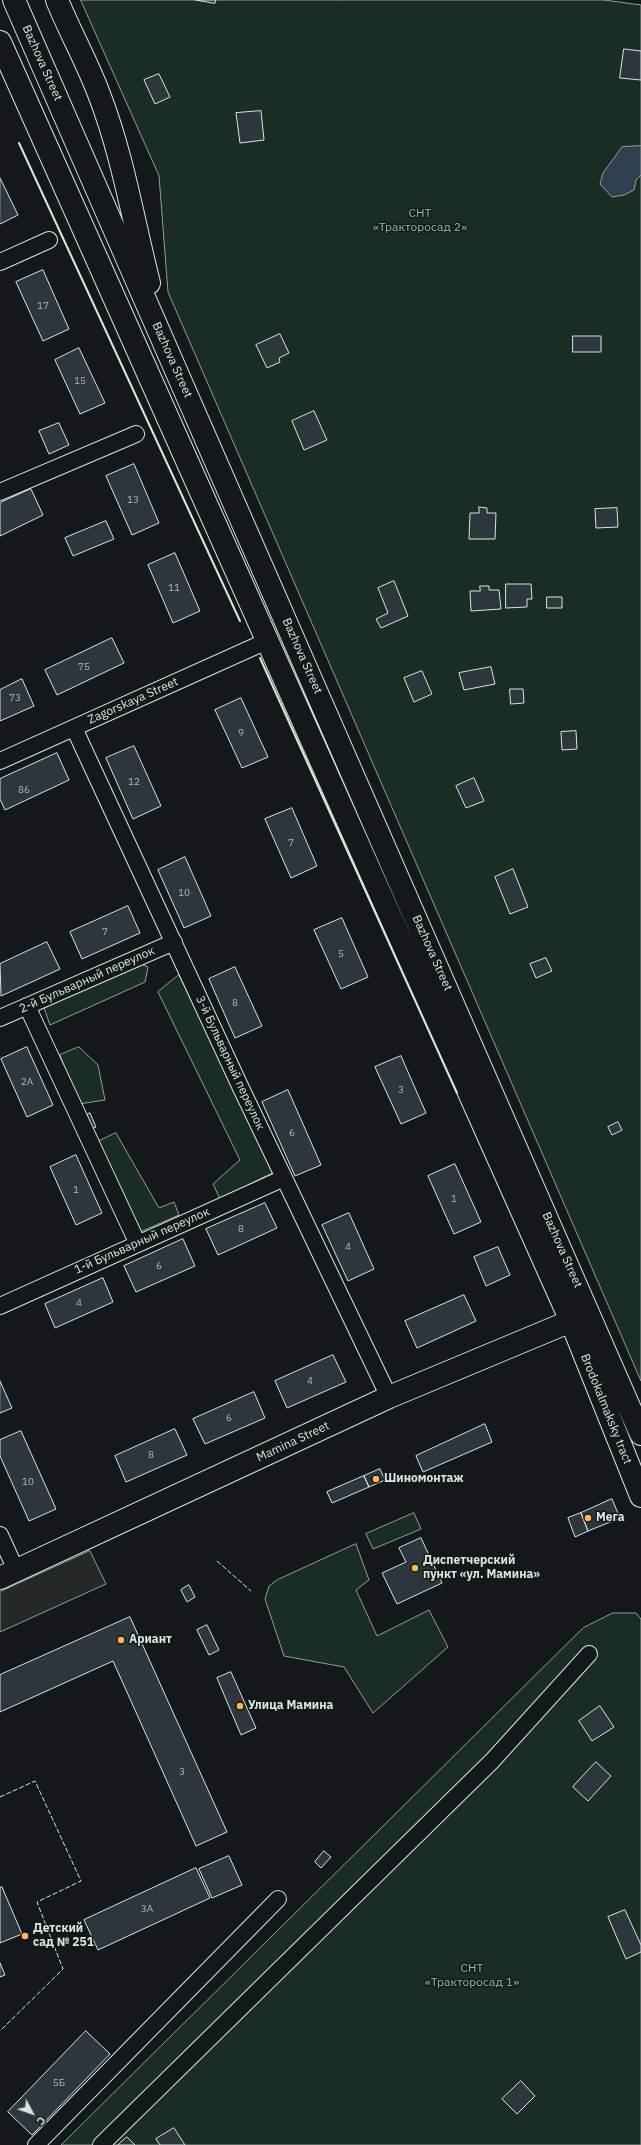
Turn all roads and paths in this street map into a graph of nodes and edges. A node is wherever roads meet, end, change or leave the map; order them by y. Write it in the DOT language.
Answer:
graph roads {
  1 [pos="14,0"];
  2 [pos="56,0"];
  3 [pos="0,42"];
  4 [pos="50,240"];
  5 [pos="0,262"];
  6 [pos="162,338"];
  7 [pos="136,434"];
  8 [pos="0,492"];
  9 [pos="267,640"];
  10 [pos="74,728"];
  11 [pos="0,761"];
  12 [pos="174,942"];
  13 [pos="27,1006"];
  14 [pos="0,1018"];
  15 [pos="284,1178"];
  16 [pos="137,1242"];
  17 [pos="0,1306"];
  18 [pos="580,1317"];
  19 [pos="389,1397"];
  20 [pos="641,1434"];
  21 [pos="641,1496"];
  22 [pos="0,1535"];
  23 [pos="8,1574"];
  24 [pos="589,1654"];
  25 [pos="278,1899"];
  26 [pos="36,2145"];
  27 [pos="101,2145"];
  1 -- 6 [label="main road, Bazhova Street"];
  2 -- 6 [label="main road"];
  3 -- 9 [label="main road, Bazhova Street"];
  4 -- 5 [label="street"];
  6 -- 18 [label="main road, Bazhova Street"];
  7 -- 8 [label="street"];
  9 -- 10 [label="street, Zagorskaya Street"];
  9 -- 18 [label="main road, Bazhova Street"];
  10 -- 11 [label="street, Zagorskaya Street"];
  10 -- 12 [label="street, 3-й Бульварный переулок"];
  12 -- 13 [label="street, 2-й Бульварный переулок"];
  12 -- 15 [label="street, 3-й Бульварный переулок"];
  13 -- 14 [label="street, 2-й Бульварный переулок"];
  13 -- 16 [label="street"];
  15 -- 16 [label="street, 1-й Бульварный переулок"];
  15 -- 19 [label="street, 3-й Бульварный переулок"];
  16 -- 17 [label="street, 1-й Бульварный переулок"];
  18 -- 19 [label="main road, Mamina Street"];
  18 -- 20 [label="main road, Brodokalmaksky tract"];
  18 -- 21 [label="main road, Brodokalmaksky tract"];
  19 -- 23 [label="main road, Mamina Street"];
  22 -- 23 [label="street"];
  24 -- 27 [label="street"];
  25 -- 26 [label="street"];
}
